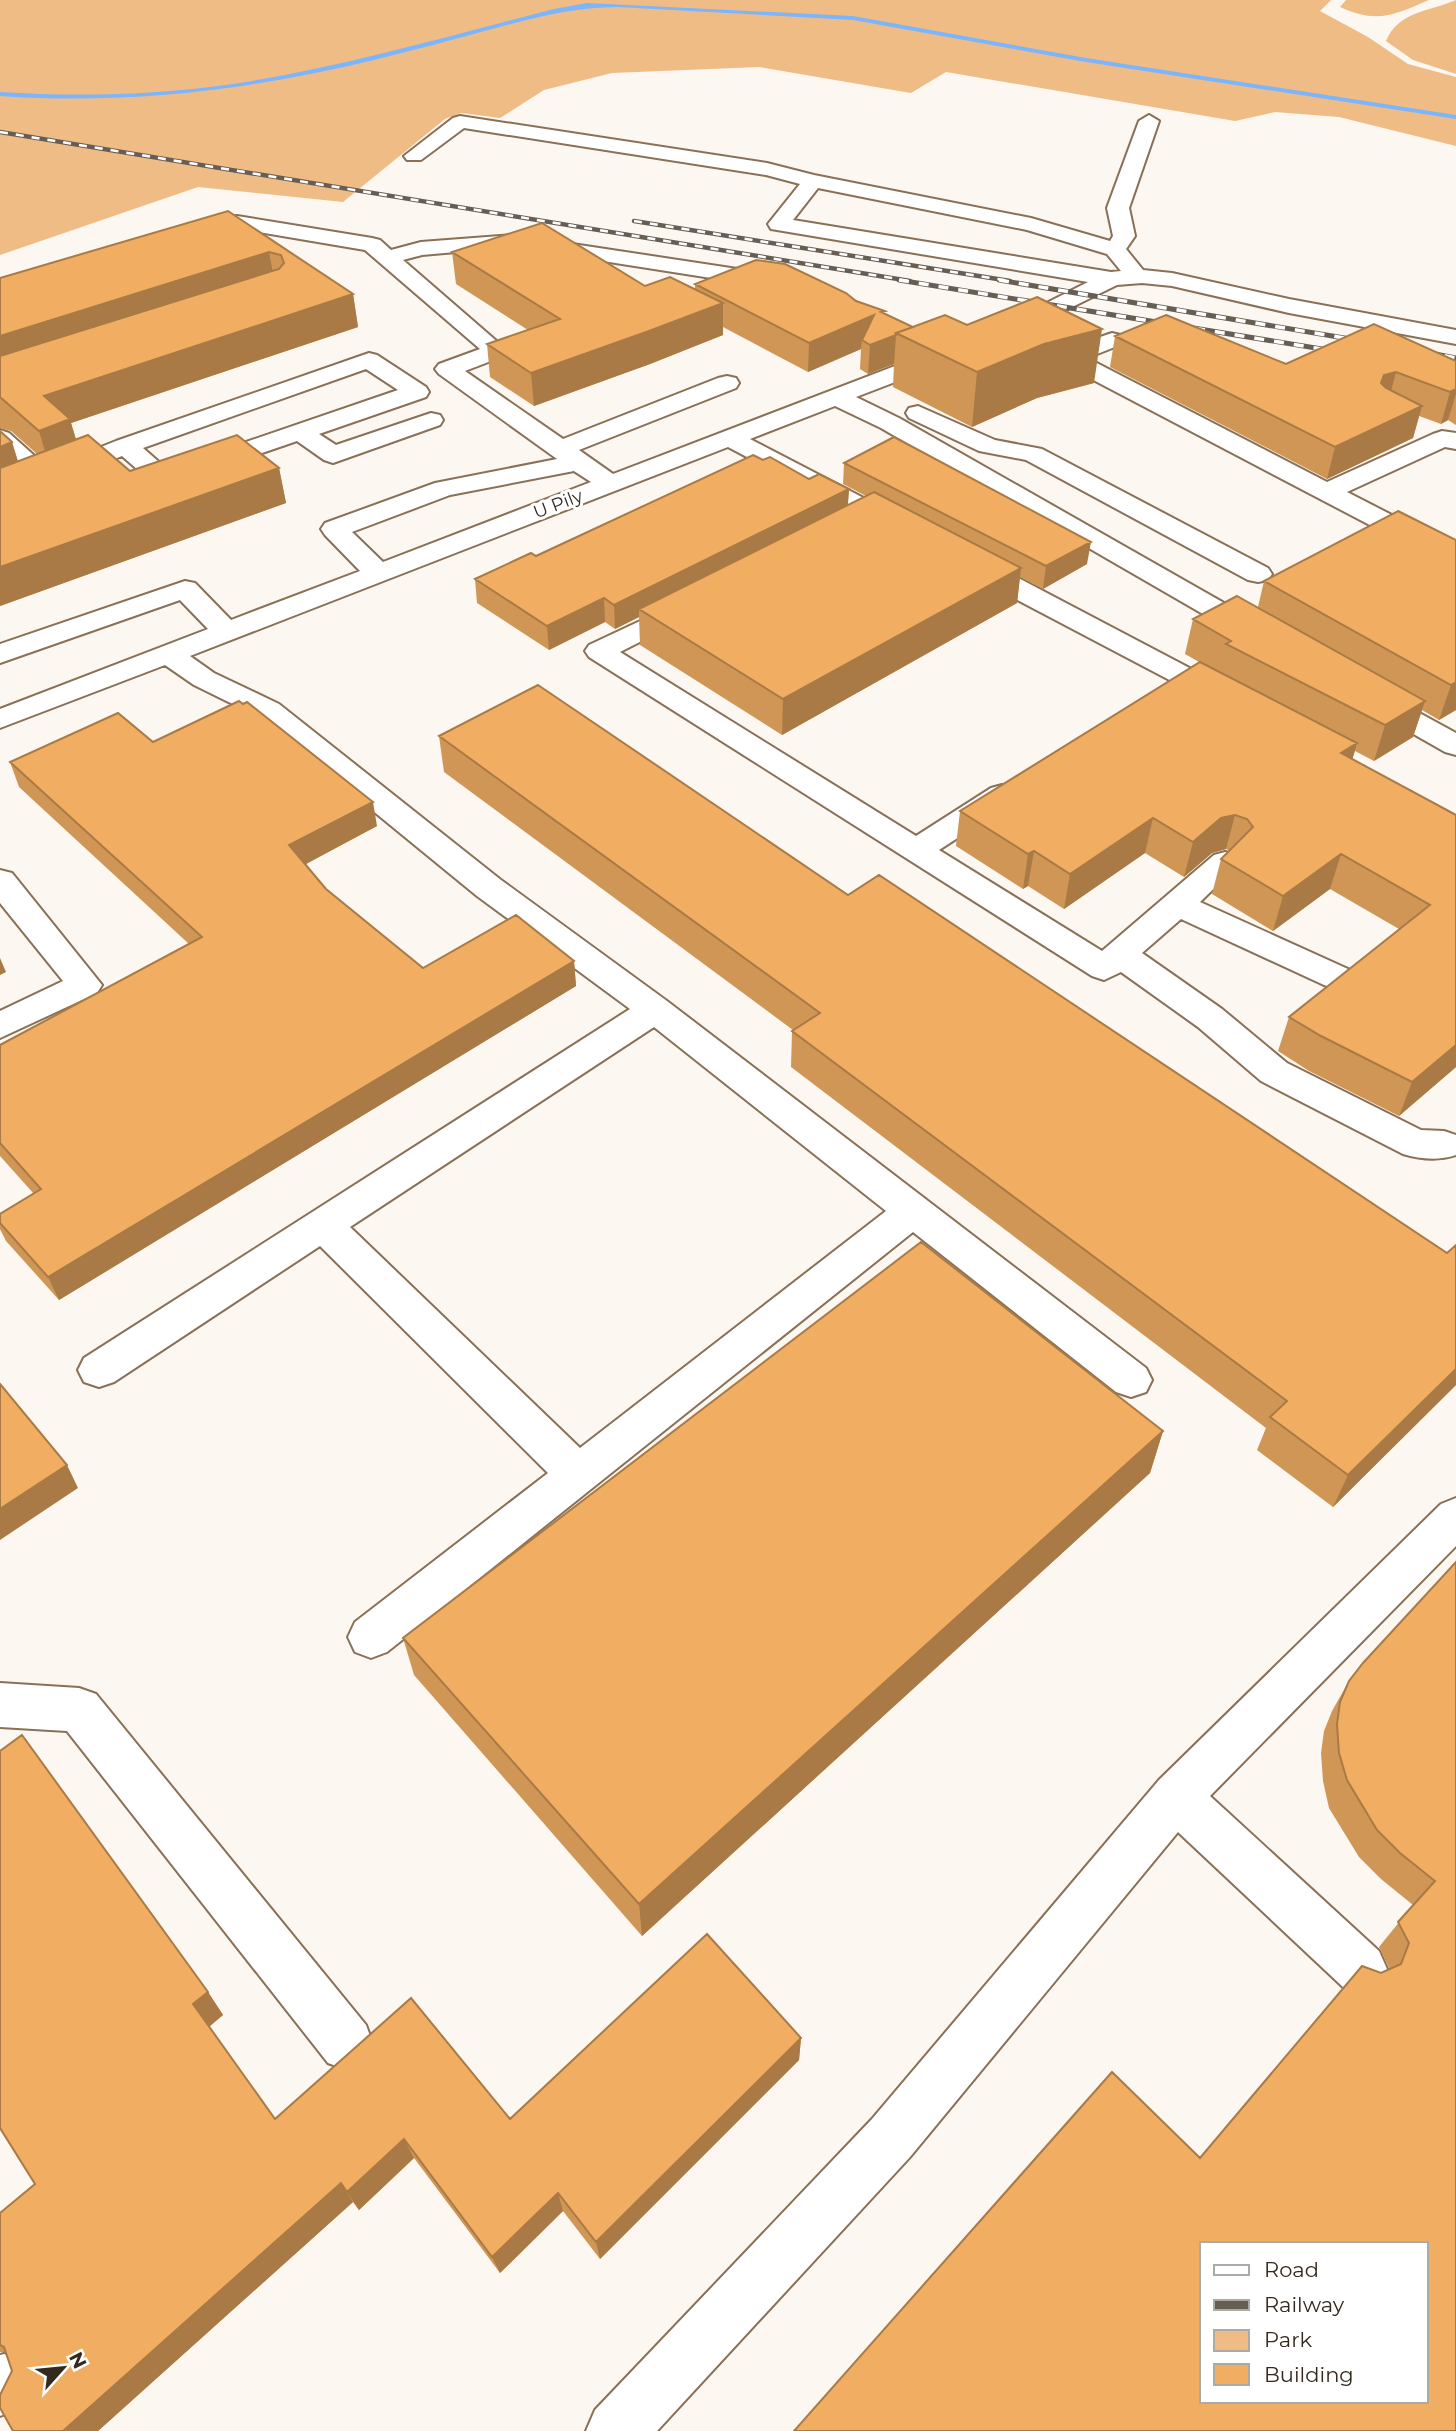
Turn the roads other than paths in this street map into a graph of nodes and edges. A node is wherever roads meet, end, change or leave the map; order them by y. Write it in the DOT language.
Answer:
graph roads {
  1 [pos="1149,121"];
  2 [pos="414,156"];
  3 [pos="813,181"];
  4 [pos="237,222"];
  5 [pos="1115,249"];
  6 [pos="387,258"];
  7 [pos="1123,276"];
  8 [pos="794,284"];
  9 [pos="1456,337"];
  10 [pos="1112,340"];
  11 [pos="967,343"];
  12 [pos="1067,357"];
  13 [pos="727,383"];
  14 [pos="846,393"];
  15 [pos="431,420"];
  16 [pos="1409,424"];
  17 [pos="300,432"];
  18 [pos="0,438"];
  19 [pos="730,438"];
  20 [pos="1449,440"];
  21 [pos="125,446"];
  22 [pos="570,456"];
  23 [pos="44,479"];
  24 [pos="610,484"];
  25 [pos="1326,492"];
  26 [pos="0,497"];
  27 [pos="873,513"];
  28 [pos="836,532"];
  29 [pos="1456,559"];
  30 [pos="1258,573"];
  31 [pos="379,574"];
  32 [pos="711,594"];
  33 [pos="228,632"];
  34 [pos="1275,644"];
  35 [pos="0,654"];
  36 [pos="169,655"];
  37 [pos="1348,685"];
  38 [pos="1251,712"];
  39 [pos="0,719"];
  40 [pos="1456,746"];
  41 [pos="1021,782"];
  42 [pos="916,850"];
  43 [pos="1225,862"];
  44 [pos="0,881"];
  45 [pos="1177,904"];
  46 [pos="1120,954"];
  47 [pos="1336,977"];
  48 [pos="655,1010"];
  49 [pos="0,1026"];
  50 [pos="1452,1146"];
  51 [pos="913,1211"];
  52 [pos="323,1225"];
  53 [pos="99,1370"];
  54 [pos="1131,1380"];
  55 [pos="577,1473"];
  56 [pos="1456,1517"];
  57 [pos="372,1637"];
  58 [pos="0,1705"];
  59 [pos="1176,1797"];
  60 [pos="1361,1969"];
  61 [pos="347,2044"];
  62 [pos="616,2431"];
  1 -- 5 [label="street"];
  2 -- 3 [label="street"];
  3 -- 5 [label="street"];
  3 -- 7 [label="street"];
  4 -- 6 [label="street"];
  5 -- 7 [label="street"];
  6 -- 8 [label="street"];
  6 -- 22 [label="street"];
  7 -- 9 [label="street"];
  7 -- 11 [label="street, U Pily"];
  10 -- 12 [label="street"];
  11 -- 12 [label="street"];
  11 -- 14 [label="street, U Pily"];
  12 -- 25 [label="street"];
  13 -- 22 [label="street"];
  14 -- 19 [label="street, U Pily"];
  14 -- 30 [label="street"];
  14 -- 34 [label="street"];
  15 -- 17 [label="street"];
  16 -- 20 [label="street"];
  17 -- 21 [label="street"];
  17 -- 21 [label="street"];
  18 -- 23 [label="street"];
  19 -- 24 [label="street, U Pily"];
  19 -- 27 [label="street"];
  20 -- 25 [label="street"];
  21 -- 23 [label="street"];
  22 -- 24 [label="street"];
  22 -- 31 [label="street"];
  23 -- 26 [label="street"];
  24 -- 31 [label="street, U Pily"];
  25 -- 29 [label="street"];
  27 -- 28 [label="street"];
  27 -- 38 [label="street"];
  31 -- 33 [label="street, U Pily"];
  32 -- 42 [label="street"];
  33 -- 35 [label="street"];
  33 -- 36 [label="street, U Pily"];
  36 -- 39 [label="street, U Pily"];
  36 -- 48 [label="street"];
  37 -- 40 [label="street"];
  41 -- 42 [label="street"];
  42 -- 46 [label="street"];
  43 -- 45 [label="street"];
  44 -- 49 [label="street"];
  45 -- 46 [label="street"];
  45 -- 47 [label="street"];
  46 -- 50 [label="street"];
  48 -- 51 [label="street"];
  48 -- 52 [label="street"];
  51 -- 54 [label="street"];
  51 -- 55 [label="street"];
  52 -- 53 [label="street"];
  52 -- 55 [label="street"];
  55 -- 57 [label="street"];
  56 -- 59 [label="street"];
  58 -- 61 [label="street"];
  59 -- 60 [label="street"];
  59 -- 62 [label="street"];
}
